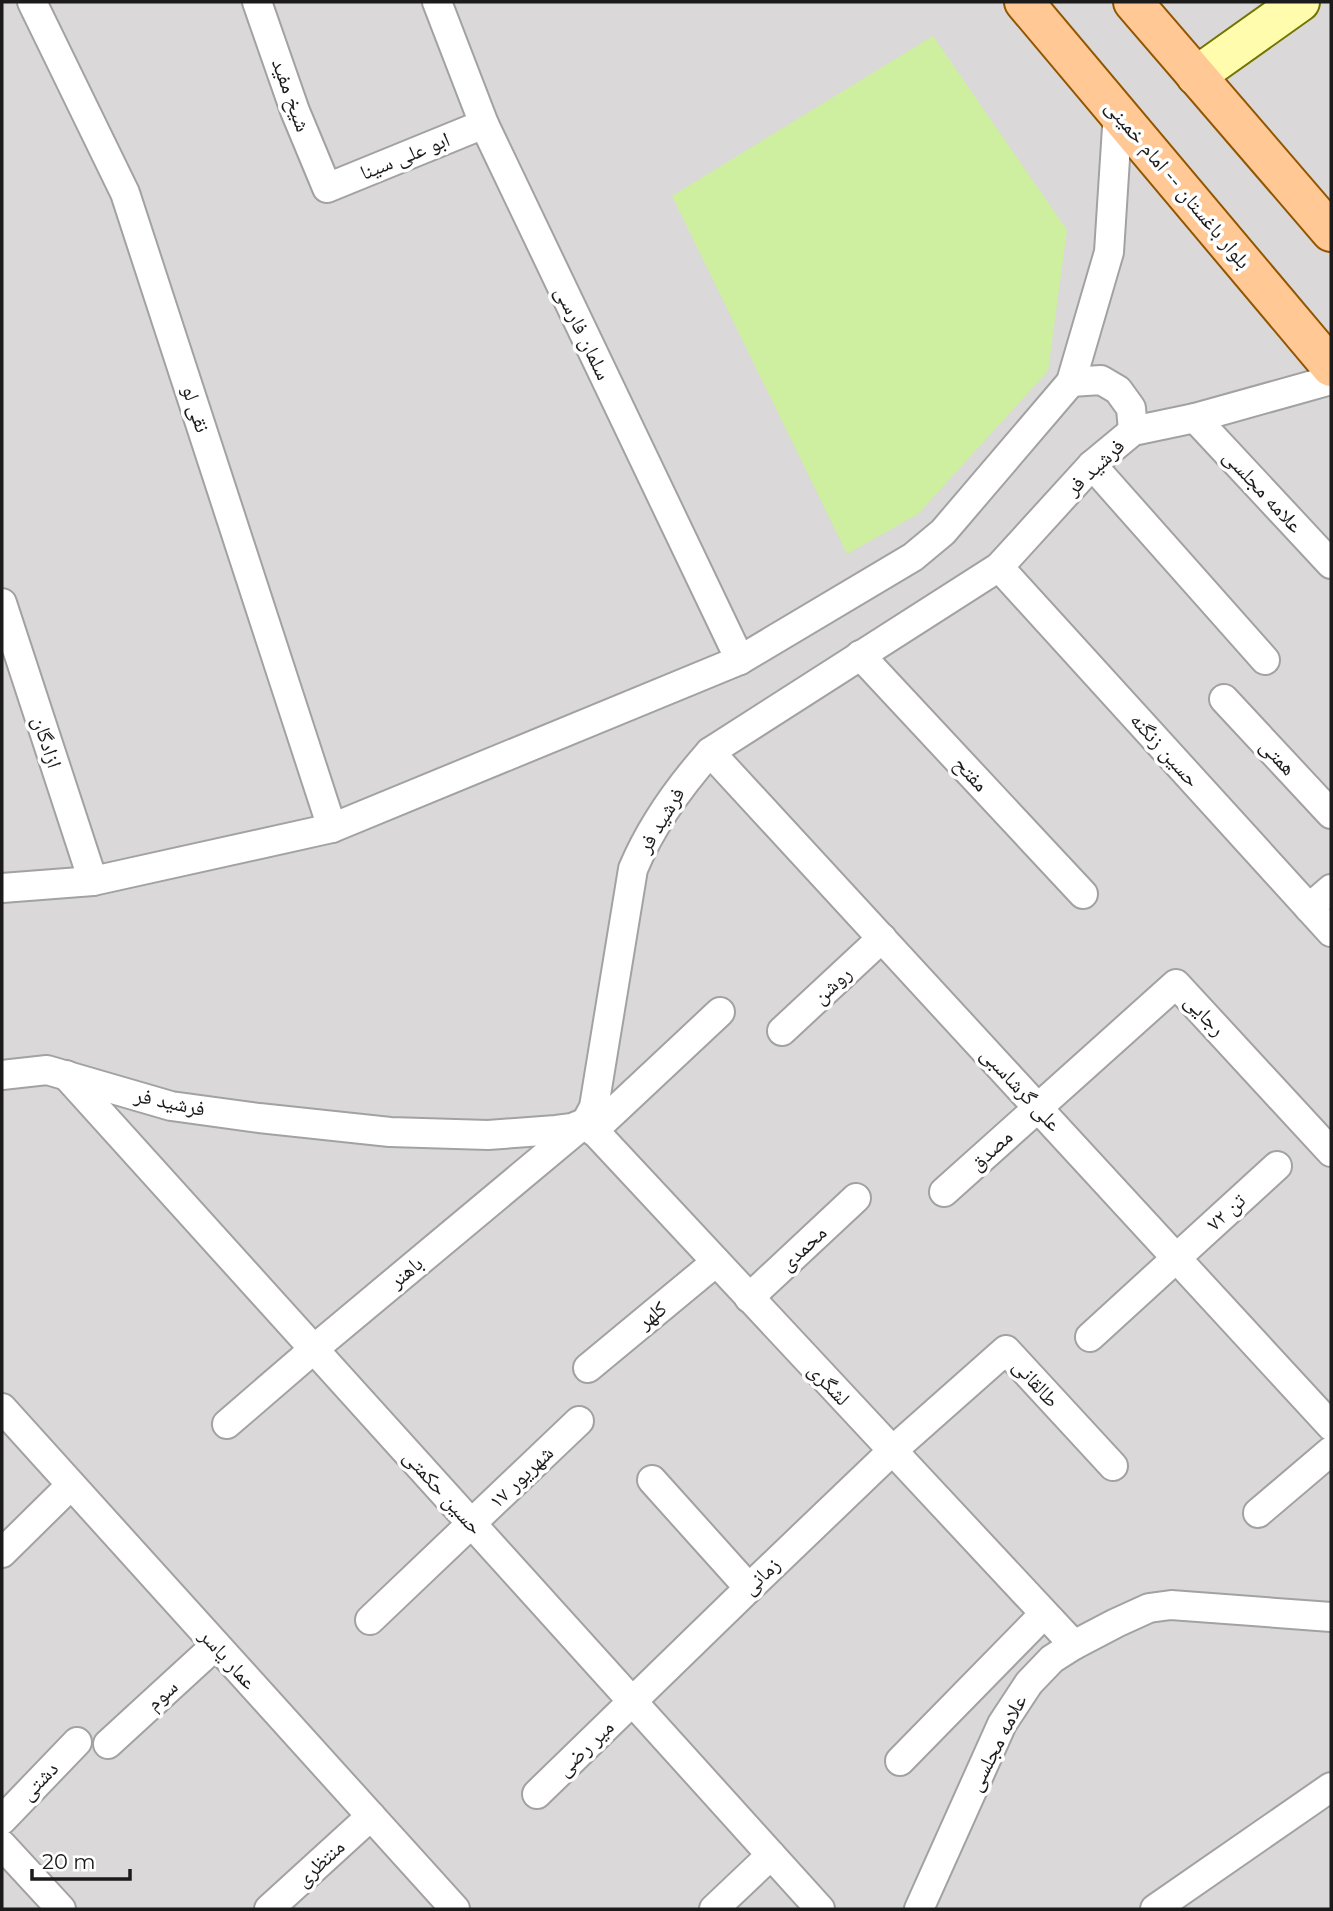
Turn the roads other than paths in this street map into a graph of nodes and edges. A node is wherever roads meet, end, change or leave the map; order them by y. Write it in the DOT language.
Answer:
graph roads {
  1 [pos="32,2"];
  2 [pos="257,2"];
  3 [pos="437,2"];
  4 [pos="1024,2"];
  5 [pos="1133,2"];
  6 [pos="1300,2"];
  7 [pos="1196,76"];
  8 [pos="1118,112"];
  9 [pos="484,124"];
  10 [pos="327,188"];
  11 [pos="1331,232"];
  12 [pos="1331,367"];
  13 [pos="1331,380"];
  14 [pos="1071,382"];
  15 [pos="1195,418"];
  16 [pos="1133,432"];
  17 [pos="1092,465"];
  18 [pos="1331,564"];
  19 [pos="999,567"];
  20 [pos="2,603"];
  21 [pos="860,655"];
  22 [pos="740,660"];
  23 [pos="1265,660"];
  24 [pos="1224,699"];
  25 [pos="710,752"];
  26 [pos="1331,814"];
  27 [pos="332,828"];
  28 [pos="93,881"];
  29 [pos="2,888"];
  30 [pos="1331,889"];
  31 [pos="1083,894"];
  32 [pos="1309,908"];
  33 [pos="1331,932"];
  34 [pos="882,938"];
  35 [pos="720,1013"];
  36 [pos="782,1031"];
  37 [pos="2,1075"];
  38 [pos="66,1075"];
  39 [pos="1038,1108"];
  40 [pos="590,1126"];
  41 [pos="1331,1152"];
  42 [pos="1277,1166"];
  43 [pos="944,1192"];
  44 [pos="856,1198"];
  45 [pos="1176,1257"];
  46 [pos="716,1262"];
  47 [pos="749,1297"];
  48 [pos="1090,1336"];
  49 [pos="314,1349"];
  50 [pos="588,1368"];
  51 [pos="2,1408"];
  52 [pos="579,1421"];
  53 [pos="227,1424"];
  54 [pos="1331,1426"];
  55 [pos="892,1451"];
  56 [pos="1331,1451"];
  57 [pos="1113,1466"];
  58 [pos="652,1480"];
  59 [pos="71,1485"];
  60 [pos="1258,1513"];
  61 [pos="472,1524"];
  62 [pos="2,1553"];
  63 [pos="749,1588"];
  64 [pos="1044,1614"];
  65 [pos="1331,1616"];
  66 [pos="370,1620"];
  67 [pos="216,1645"];
  68 [pos="1074,1645"];
  69 [pos="632,1702"];
  70 [pos="77,1742"];
  71 [pos="108,1744"];
  72 [pos="900,1761"];
  73 [pos="1331,1787"];
  74 [pos="537,1794"];
  75 [pos="371,1816"];
  76 [pos="2,1820"];
  77 [pos="2,1845"];
  78 [pos="771,1855"];
  79 [pos="61,1909"];
  80 [pos="269,1909"];
  81 [pos="455,1909"];
  82 [pos="713,1909"];
  83 [pos="820,1909"];
  84 [pos="919,1909"];
  85 [pos="1155,1909"];
  1 -- 27 [label="street, نقی لو"];
  2 -- 10 [label="street, شیخ مفید"];
  3 -- 9 [label="street, سلمان فارسی"];
  4 -- 8 [label="main road, بلوار باغستان -- امام خمینی"];
  5 -- 7 [label="main road"];
  6 -- 7 [label="main road"];
  7 -- 11 [label="main road"];
  8 -- 12 [label="main road, بلوار باغستان -- امام خمینی"];
  8 -- 14 [label="street"];
  9 -- 10 [label="street, ابو علی سینا"];
  9 -- 22 [label="street, سلمان فارسی"];
  13 -- 15 [label="street, فرشید فر"];
  14 -- 16 [label="street"];
  14 -- 22 [label="street"];
  15 -- 16 [label="street, فرشید فر"];
  15 -- 18 [label="street, علامه مجلسی"];
  16 -- 17 [label="street, فرشید فر"];
  17 -- 19 [label="street, فرشید فر"];
  17 -- 23 [label="street"];
  19 -- 21 [label="street, فرشید فر"];
  19 -- 32 [label="street, حسین زنگنه"];
  20 -- 28 [label="street, ازادگان"];
  21 -- 25 [label="street, فرشید فر"];
  21 -- 31 [label="street, مفتح"];
  22 -- 27 [label="street"];
  24 -- 26 [label="street, همتی"];
  25 -- 34 [label="street, علی گرشاسبی"];
  25 -- 40 [label="street, فرشید فر"];
  27 -- 28 [label="street"];
  28 -- 29 [label="street"];
  30 -- 32 [label="street"];
  32 -- 33 [label="street, حسین زنگنه"];
  34 -- 36 [label="street, روشن"];
  34 -- 39 [label="street, علی گرشاسبی"];
  35 -- 40 [label="street, باهنر"];
  37 -- 38 [label="street, فرشید فر"];
  38 -- 40 [label="street, فرشید فر"];
  38 -- 49 [label="street, حسین حکمتی"];
  39 -- 41 [label="street, رجایی"];
  39 -- 43 [label="street, مصدق"];
  39 -- 45 [label="street, علی گرشاسبی"];
  40 -- 46 [label="street, لشگری"];
  40 -- 49 [label="street, باهنر"];
  42 -- 45 [label="street, ۷۲ تن"];
  44 -- 47 [label="street, محمدی"];
  45 -- 48 [label="street, ۷۲ تن"];
  45 -- 54 [label="street, علی گرشاسبی"];
  46 -- 47 [label="street, لشگری"];
  46 -- 50 [label="street, کلهر"];
  47 -- 55 [label="street, لشگری"];
  49 -- 53 [label="street, باهنر"];
  49 -- 61 [label="street, حسین حکمتی"];
  51 -- 59 [label="street, عمار یاسر"];
  52 -- 61 [label="street, ۱۷ شهریور"];
  55 -- 57 [label="street, طالقانی"];
  55 -- 63 [label="street, زمانی"];
  55 -- 64 [label="street, لشگری"];
  56 -- 60 [label="street"];
  58 -- 63 [label="street"];
  59 -- 62 [label="street"];
  59 -- 67 [label="street, عمار یاسر"];
  61 -- 66 [label="street, ۱۷ شهریور"];
  61 -- 69 [label="street, حسین حکمتی"];
  63 -- 69 [label="street, زمانی"];
  64 -- 68 [label="street, لشگری"];
  64 -- 72 [label="street"];
  65 -- 68 [label="street, علامه مجلسی"];
  67 -- 71 [label="street, سوم"];
  67 -- 75 [label="street, عمار یاسر"];
  68 -- 84 [label="street, علامه مجلسی"];
  69 -- 74 [label="street, میر رضی"];
  69 -- 78 [label="street, حسین حکمتی"];
  70 -- 76 [label="street, دشتی"];
  73 -- 85 [label="street"];
  75 -- 80 [label="street, منتظری"];
  75 -- 81 [label="street, عمار یاسر"];
  77 -- 79 [label="street"];
  78 -- 82 [label="street"];
  78 -- 83 [label="street, حسین حکمتی"];
}
